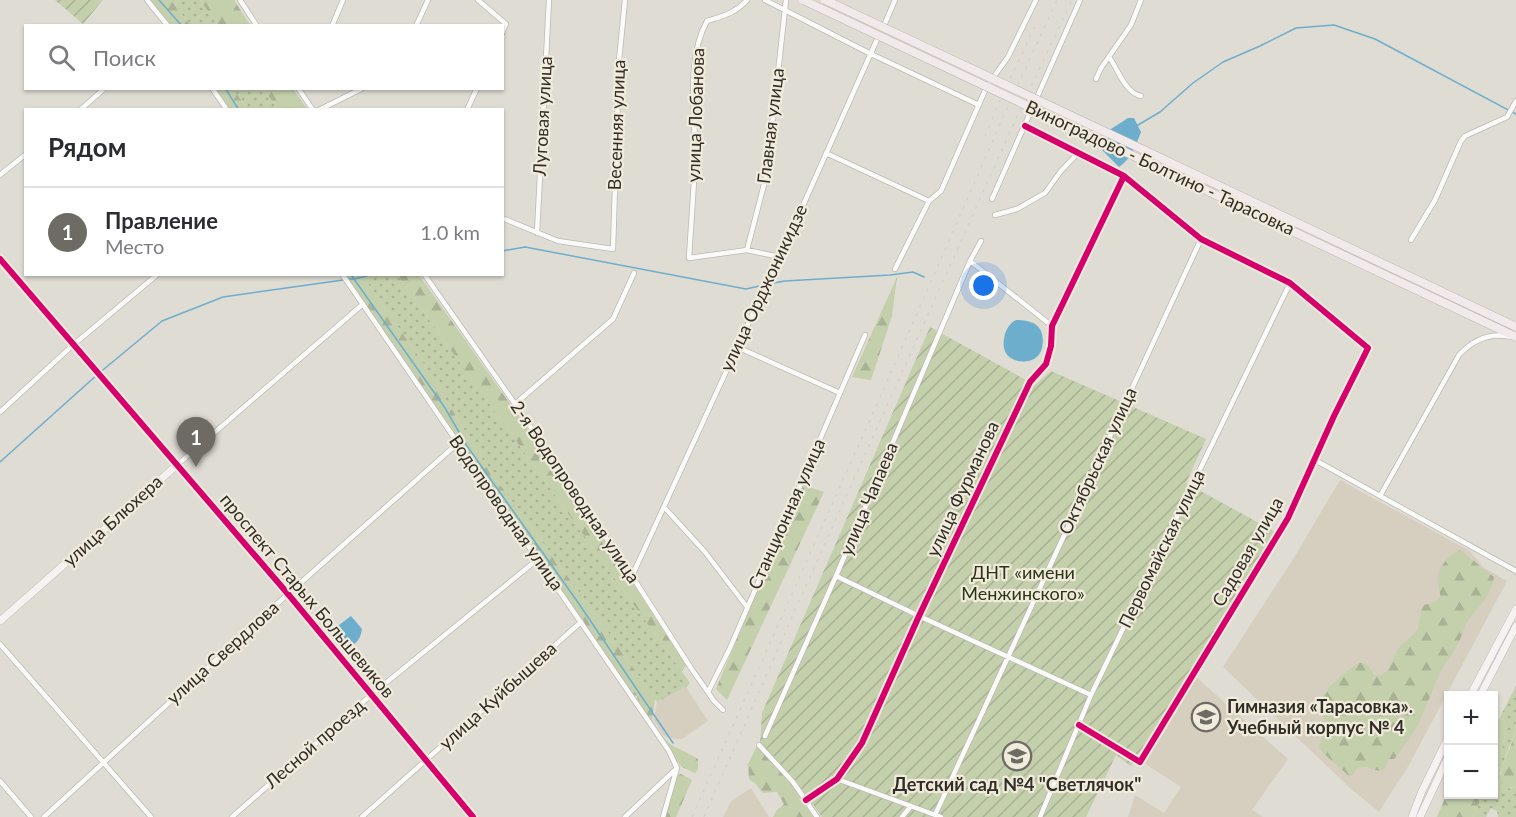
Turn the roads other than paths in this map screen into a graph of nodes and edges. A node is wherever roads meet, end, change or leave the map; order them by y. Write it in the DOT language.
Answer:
graph roads {
  1 [pos="147,0"];
  2 [pos="240,0"];
  3 [pos="343,0"];
  4 [pos="428,0"];
  5 [pos="478,0"];
  6 [pos="549,0"];
  7 [pos="625,0"];
  8 [pos="747,0"];
  9 [pos="765,0"];
  10 [pos="786,0"];
  11 [pos="803,0"];
  12 [pos="825,0"];
  13 [pos="896,0"];
  14 [pos="1036,0"];
  15 [pos="1080,0"];
  16 [pos="1141,0"];
  17 [pos="784,11"];
  18 [pos="166,24"];
  19 [pos="256,24"];
  20 [pos="333,24"];
  21 [pos="417,24"];
  22 [pos="504,28"];
  23 [pos="871,54"];
  24 [pos="1109,57"];
  25 [pos="1096,79"];
  26 [pos="103,90"];
  27 [pos="213,90"];
  28 [pos="300,90"];
  29 [pos="359,90"];
  30 [pos="476,90"];
  31 [pos="1141,96"];
  32 [pos="1516,101"];
  33 [pos="979,105"];
  34 [pos="82,108"];
  35 [pos="226,108"];
  36 [pos="312,108"];
  37 [pos="323,108"];
  38 [pos="468,108"];
  39 [pos="1025,126"];
  40 [pos="1079,152"];
  41 [pos="826,153"];
  42 [pos="24,156"];
  43 [pos="0,175"];
  44 [pos="1124,176"];
  45 [pos="992,199"];
  46 [pos="929,201"];
  47 [pos="994,215"];
  48 [pos="504,219"];
  49 [pos="537,233"];
  50 [pos="1201,239"];
  51 [pos="1411,240"];
  52 [pos="981,241"];
  53 [pos="747,250"];
  54 [pos="780,257"];
  55 [pos="0,259"];
  56 [pos="970,261"];
  57 [pos="895,269"];
  58 [pos="634,273"];
  59 [pos="156,276"];
  60 [pos="343,276"];
  61 [pos="425,276"];
  62 [pos="1290,283"];
  63 [pos="363,304"];
  64 [pos="1052,326"];
  65 [pos="1516,327"];
  66 [pos="865,335"];
  67 [pos="1516,338"];
  68 [pos="73,345"];
  69 [pos="737,347"];
  70 [pos="840,393"];
  71 [pos="515,404"];
  72 [pos="0,412"];
  73 [pos="458,443"];
  74 [pos="1315,460"];
  75 [pos="177,465"];
  76 [pos="1380,496"];
  77 [pos="664,507"];
  78 [pos="538,559"];
  79 [pos="1516,570"];
  80 [pos="632,576"];
  81 [pos="836,576"];
  82 [pos="288,594"];
  83 [pos="747,607"];
  84 [pos="1516,609"];
  85 [pos="919,616"];
  86 [pos="0,621"];
  87 [pos="581,622"];
  88 [pos="1516,626"];
  89 [pos="0,644"];
  90 [pos="1008,656"];
  91 [pos="1473,691"];
  92 [pos="1483,691"];
  93 [pos="708,692"];
  94 [pos="371,695"];
  95 [pos="1091,695"];
  96 [pos="723,710"];
  97 [pos="1079,725"];
  98 [pos="765,736"];
  99 [pos="759,745"];
  100 [pos="1445,745"];
  101 [pos="426,760"];
  102 [pos="104,763"];
  103 [pos="1444,767"];
  104 [pos="677,768"];
  105 [pos="837,778"];
  106 [pos="0,781"];
  107 [pos="806,800"];
  108 [pos="911,806"];
  109 [pos="935,815"];
  110 [pos="30,817"];
  111 [pos="44,817"];
  112 [pos="151,817"];
  113 [pos="232,817"];
  114 [pos="362,817"];
  115 [pos="473,817"];
  116 [pos="625,817"];
  117 [pos="663,817"];
  118 [pos="817,817"];
  119 [pos="902,817"];
  120 [pos="942,817"];
  121 [pos="1040,817"];
  122 [pos="1412,817"];
  123 [pos="1420,817"];
  1 -- 18 [label="street"];
  2 -- 19 [label="street"];
  3 -- 20 [label="street"];
  4 -- 21 [label="street"];
  5 -- 22 [label="street"];
  6 -- 49 [label="street, Луговая улица"];
  7 -- 49 [label="street, Весенняя улица"];
  8 -- 53 [label="street, улица Лобанова"];
  9 -- 17 [label="street"];
  10 -- 17 [label="street, Главная улица"];
  11 -- 67 [label="main road, Виноградово - Болтино - Тарасовка, bridge"];
  12 -- 65 [label="main road, Виноградово - Болтино - Тарасовка, bridge"];
  13 -- 23 [label="street, улица Орджоникидзе"];
  14 -- 33 [label="street"];
  15 -- 39 [label="street"];
  16 -- 24 [label="street"];
  17 -- 23 [label="street"];
  17 -- 53 [label="street, Главная улица"];
  23 -- 33 [label="street"];
  23 -- 41 [label="street, улица Орджоникидзе"];
  24 -- 25 [label="street"];
  24 -- 31 [label="street"];
  26 -- 34 [label="street"];
  27 -- 35 [label="street"];
  28 -- 36 [label="street"];
  29 -- 37 [label="street"];
  30 -- 38 [label="street"];
  32 -- 51 [label="street"];
  33 -- 46 [label="street"];
  39 -- 40 [label="street"];
  39 -- 45 [label="street"];
  40 -- 44 [label="street"];
  40 -- 47 [label="street"];
  41 -- 46 [label="street"];
  41 -- 54 [label="street, улица Орджоникидзе"];
  42 -- 43 [label="street"];
  44 -- 50 [label="street"];
  44 -- 64 [label="street, улица Фурманова"];
  46 -- 57 [label="street"];
  48 -- 49 [label="street"];
  50 -- 62 [label="street"];
  50 -- 90 [label="street, Октябрьская улица"];
  52 -- 56 [label="street, улица Чапаева"];
  53 -- 54 [label="street"];
  54 -- 69 [label="street, улица Орджоникидзе"];
  55 -- 68 [label="street, проспект Старых Большевиков"];
  56 -- 64 [label="street"];
  56 -- 81 [label="street, улица Чапаева"];
  58 -- 71 [label="street"];
  59 -- 68 [label="street"];
  60 -- 63 [label="street, Водопроводная улица"];
  61 -- 71 [label="street, 2-я Водопроводная улица"];
  62 -- 74 [label="street, Садовая улица"];
  62 -- 95 [label="street, Первомайская улица"];
  63 -- 73 [label="street, Водопроводная улица"];
  63 -- 75 [label="street, улица Блюхера"];
  64 -- 85 [label="street, улица Фурманова"];
  66 -- 70 [label="street, Станционная улица"];
  67 -- 76 [label="street"];
  68 -- 72 [label="street"];
  68 -- 75 [label="street, проспект Старых Большевиков"];
  69 -- 70 [label="street"];
  69 -- 77 [label="street, улица Орджоникидзе"];
  70 -- 83 [label="street, Станционная улица"];
  71 -- 80 [label="street, 2-я Водопроводная улица"];
  73 -- 78 [label="street, Водопроводная улица"];
  73 -- 82 [label="street, улица Свердлова"];
  74 -- 76 [label="street"];
  74 -- 97 [label="street, Садовая улица"];
  75 -- 82 [label="street, проспект Старых Большевиков"];
  75 -- 86 [label="street, улица Блюхера"];
  76 -- 79 [label="street"];
  77 -- 80 [label="street, улица Орджоникидзе"];
  77 -- 83 [label="street"];
  78 -- 87 [label="street, Водопроводная улица"];
  78 -- 94 [label="street, Лесной проезд"];
  80 -- 93 [label="street, 2-я Водопроводная улица"];
  81 -- 85 [label="street"];
  81 -- 98 [label="street, улица Чапаева"];
  82 -- 94 [label="street, проспект Старых Большевиков"];
  82 -- 102 [label="street, улица Свердлова"];
  83 -- 93 [label="street, Станционная улица"];
  84 -- 91 [label="street"];
  85 -- 90 [label="street"];
  85 -- 105 [label="street, улица Фурманова"];
  87 -- 101 [label="street, улица Куйбышева"];
  87 -- 104 [label="street, Водопроводная улица"];
  88 -- 92 [label="street"];
  89 -- 102 [label="street"];
  90 -- 95 [label="street"];
  90 -- 109 [label="street, Октябрьская улица"];
  93 -- 96 [label="street, 2-я Водопроводная улица"];
  94 -- 101 [label="street, проспект Старых Большевиков"];
  94 -- 113 [label="street, Лесной проезд"];
  95 -- 97 [label="street, Первомайская улица"];
  97 -- 121 [label="street, Первомайская улица"];
  99 -- 107 [label="street"];
  100 -- 122 [label="street"];
  101 -- 114 [label="street, улица Куйбышева"];
  101 -- 115 [label="street, проспект Старых Большевиков"];
  102 -- 111 [label="street, улица Свердлова"];
  102 -- 112 [label="street"];
  103 -- 123 [label="street"];
  104 -- 116 [label="street"];
  104 -- 117 [label="street"];
  105 -- 107 [label="street, улица Фурманова"];
  105 -- 108 [label="street"];
  106 -- 110 [label="street"];
  107 -- 118 [label="street"];
  108 -- 109 [label="street"];
  108 -- 119 [label="street"];
  109 -- 120 [label="street"];
}
